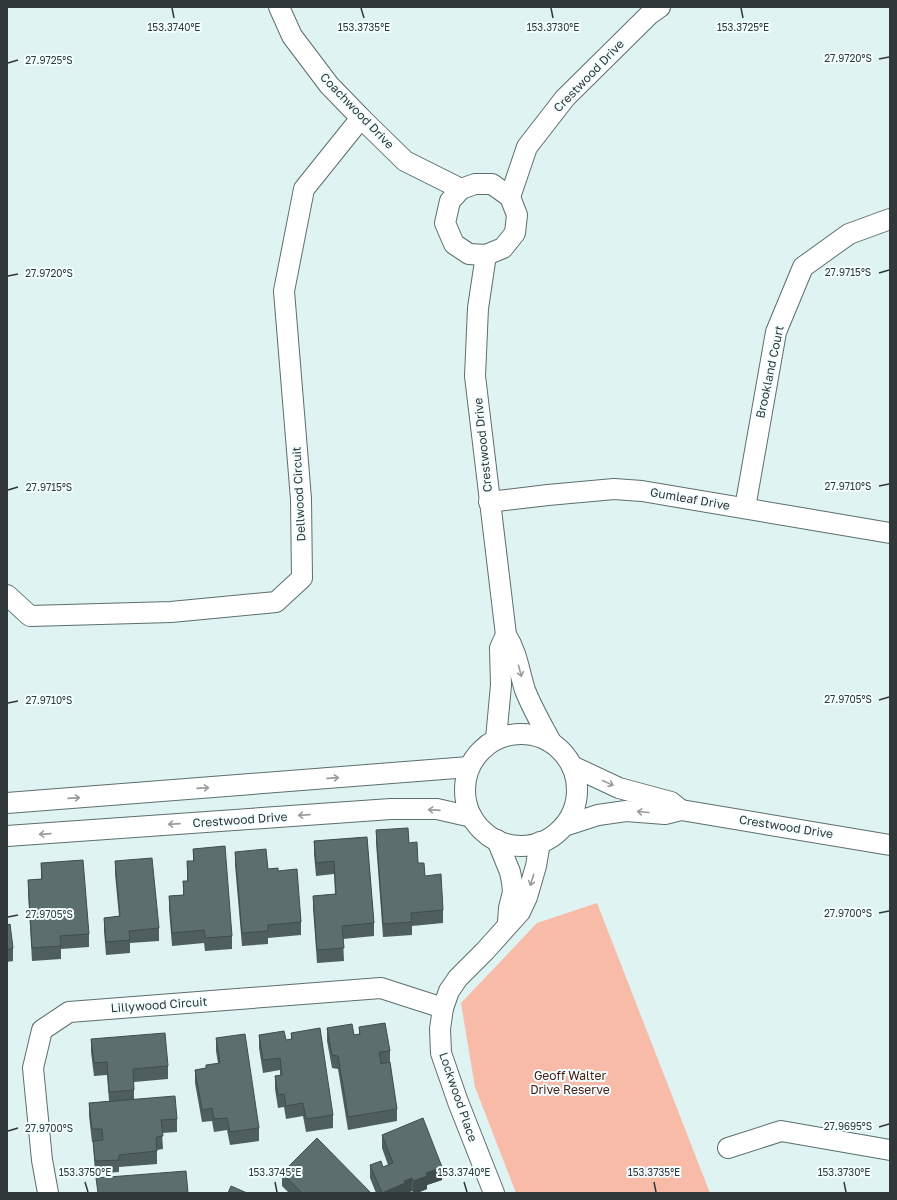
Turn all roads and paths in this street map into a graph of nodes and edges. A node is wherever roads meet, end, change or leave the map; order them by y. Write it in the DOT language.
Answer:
graph roads {
  1 [pos="278,7"];
  2 [pos="660,7"];
  3 [pos="361,118"];
  4 [pos="461,189"];
  5 [pos="510,197"];
  6 [pos="890,219"];
  7 [pos="486,255"];
  8 [pos="489,502"];
  9 [pos="745,508"];
  10 [pos="890,533"];
  11 [pos="7,594"];
  12 [pos="506,635"];
  13 [pos="496,739"];
  14 [pos="551,742"];
  15 [pos="572,766"];
  16 [pos="469,767"];
  17 [pos="7,803"];
  18 [pos="681,810"];
  19 [pos="472,817"];
  20 [pos="564,826"];
  21 [pos="7,836"];
  22 [pos="497,840"];
  23 [pos="540,842"];
  24 [pos="890,845"];
  25 [pos="507,924"];
  26 [pos="443,1008"];
  27 [pos="728,1148"];
  28 [pos="890,1150"];
  29 [pos="48,1193"];
  30 [pos="494,1193"];
  1 -- 3 [label="street, Coachwood Drive"];
  2 -- 5 [label="street, Crestwood Drive"];
  3 -- 4 [label="street, Coachwood Drive"];
  3 -- 11 [label="street, Dellwood Circuit"];
  4 -- 5 [label="street"];
  4 -- 7 [label="street"];
  5 -- 7 [label="street"];
  6 -- 9 [label="street, Brookland Court"];
  7 -- 8 [label="street, Crestwood Drive"];
  8 -- 9 [label="street, Gumleaf Drive"];
  8 -- 12 [label="street, Crestwood Drive"];
  9 -- 10 [label="street, Gumleaf Drive"];
  12 -- 13 [label="street, Crestwood Drive"];
  12 -- 14 [label="street, Crestwood Drive, one-way"];
  13 -- 14 [label="street"];
  13 -- 16 [label="street"];
  14 -- 15 [label="street"];
  15 -- 18 [label="street, Crestwood Drive, one-way"];
  15 -- 20 [label="street"];
  17 -- 16 [label="street, one-way"];
  16 -- 19 [label="street"];
  18 -- 20 [label="street, Crestwood Drive, one-way"];
  18 -- 24 [label="street, Crestwood Drive"];
  19 -- 21 [label="street, Crestwood Drive, one-way"];
  19 -- 22 [label="street"];
  20 -- 23 [label="street"];
  22 -- 23 [label="street"];
  22 -- 25 [label="street"];
  23 -- 25 [label="street, Lockwood Place, one-way"];
  25 -- 26 [label="street, Lockwood Place"];
  26 -- 29 [label="street, Lillywood Circuit"];
  26 -- 30 [label="street, Lockwood Place"];
  27 -- 28 [label="street"];
}
